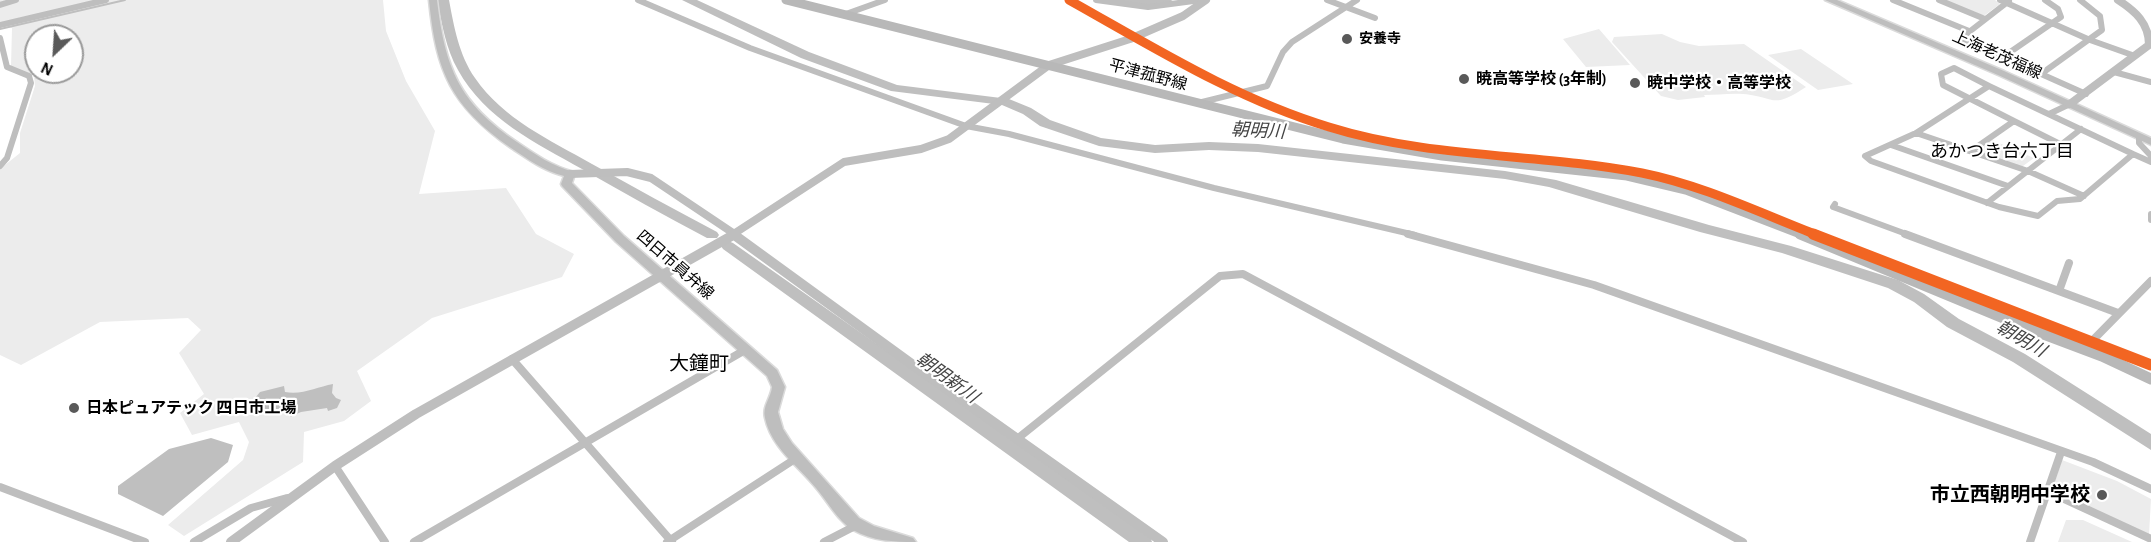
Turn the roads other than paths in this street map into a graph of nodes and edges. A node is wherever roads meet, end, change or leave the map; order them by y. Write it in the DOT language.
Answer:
graph roads {
  1 [pos="16,0"];
  2 [pos="106,0"];
  3 [pos="433,0"];
  4 [pos="638,0"];
  5 [pos="786,0"];
  6 [pos="885,0"];
  7 [pos="1096,0"];
  8 [pos="1206,0"];
  9 [pos="1327,0"];
  10 [pos="1357,0"];
  11 [pos="1830,0"];
  12 [pos="1893,0"];
  13 [pos="1939,0"];
  14 [pos="2045,0"];
  15 [pos="2080,0"];
  16 [pos="2118,0"];
  17 [pos="2006,1"];
  18 [pos="1199,4"];
  19 [pos="0,5"];
  20 [pos="1348,6"];
  21 [pos="843,15"];
  22 [pos="1376,18"];
  23 [pos="1985,19"];
  24 [pos="2053,23"];
  25 [pos="0,25"];
  26 [pos="1969,32"];
  27 [pos="0,38"];
  28 [pos="2090,40"];
  29 [pos="2135,56"];
  30 [pos="2002,57"];
  31 [pos="1046,67"];
  32 [pos="2114,72"];
  33 [pos="2041,74"];
  34 [pos="2151,82"];
  35 [pos="1989,86"];
  36 [pos="2086,94"];
  37 [pos="1969,99"];
  38 [pos="1194,104"];
  39 [pos="2070,104"];
  40 [pos="2049,114"];
  41 [pos="2014,121"];
  42 [pos="968,124"];
  43 [pos="2081,129"];
  44 [pos="1916,133"];
  45 [pos="2139,137"];
  46 [pos="2151,142"];
  47 [pos="2062,144"];
  48 [pos="1891,145"];
  49 [pos="1971,151"];
  50 [pos="2133,154"];
  51 [pos="2151,156"];
  52 [pos="2151,162"];
  53 [pos="0,166"];
  54 [pos="2028,171"];
  55 [pos="574,174"];
  56 [pos="2008,186"];
  57 [pos="2084,195"];
  58 [pos="1987,203"];
  59 [pos="1835,204"];
  60 [pos="2151,214"];
  61 [pos="2151,220"];
  62 [pos="734,234"];
  63 [pos="2069,263"];
  64 [pos="661,274"];
  65 [pos="2151,281"];
  66 [pos="2059,291"];
  67 [pos="2118,313"];
  68 [pos="2080,347"];
  69 [pos="745,350"];
  70 [pos="512,359"];
  71 [pos="2151,379"];
  72 [pos="1017,439"];
  73 [pos="584,443"];
  74 [pos="2065,452"];
  75 [pos="795,459"];
  76 [pos="335,466"];
  77 [pos="0,487"];
  78 [pos="2151,489"];
  79 [pos="2047,491"];
  80 [pos="290,498"];
  81 [pos="857,525"];
  82 [pos="2151,539"];
  83 [pos="670,541"];
  84 [pos="145,542"];
  85 [pos="194,542"];
  86 [pos="231,542"];
  87 [pos="385,542"];
  88 [pos="414,542"];
  89 [pos="824,542"];
  90 [pos="908,542"];
  91 [pos="1163,542"];
  92 [pos="1743,542"];
  93 [pos="2030,542"];
  1 -- 19 [label="street"];
  2 -- 25 [label="street"];
  3 -- 55 [label="main road"];
  4 -- 42 [label="street"];
  5 -- 21 [label="main road, 平津菰野線"];
  6 -- 21 [label="street"];
  7 -- 18 [label="street"];
  8 -- 18 [label="street"];
  9 -- 20 [label="street"];
  10 -- 20 [label="street"];
  11 -- 39 [label="main road, 上海老茂福線"];
  12 -- 26 [label="street"];
  13 -- 23 [label="street"];
  14 -- 24 [label="street"];
  15 -- 28 [label="street"];
  16 -- 29 [label="street"];
  17 -- 23 [label="street"];
  17 -- 24 [label="street"];
  18 -- 31 [label="street"];
  20 -- 22 [label="street"];
  20 -- 38 [label="street"];
  21 -- 31 [label="main road, 平津菰野線"];
  23 -- 26 [label="street"];
  24 -- 28 [label="street"];
  24 -- 30 [label="street"];
  26 -- 30 [label="street"];
  27 -- 53 [label="street"];
  28 -- 29 [label="street"];
  28 -- 33 [label="street"];
  29 -- 32 [label="street"];
  30 -- 33 [label="street"];
  31 -- 38 [label="main road, 平津菰野線"];
  31 -- 42 [label="street"];
  32 -- 34 [label="street"];
  32 -- 36 [label="street"];
  33 -- 36 [label="street"];
  35 -- 37 [label="street"];
  35 -- 37 [label="street"];
  35 -- 40 [label="street"];
  36 -- 39 [label="street"];
  37 -- 41 [label="street"];
  37 -- 44 [label="street"];
  38 -- 68 [label="main road, 平津菰野線"];
  39 -- 40 [label="street"];
  39 -- 45 [label="main road, 上海老茂福線"];
  40 -- 43 [label="street"];
  41 -- 47 [label="street"];
  41 -- 49 [label="street"];
  42 -- 62 [label="street"];
  42 -- 74 [label="street"];
  43 -- 47 [label="street"];
  43 -- 50 [label="street"];
  44 -- 48 [label="street"];
  44 -- 49 [label="street"];
  45 -- 46 [label="main road, 上海老茂福線"];
  45 -- 51 [label="street"];
  47 -- 54 [label="street"];
  48 -- 56 [label="street"];
  48 -- 58 [label="street"];
  49 -- 54 [label="street"];
  50 -- 52 [label="street"];
  50 -- 57 [label="street"];
  54 -- 56 [label="street"];
  54 -- 57 [label="street"];
  55 -- 62 [label="street"];
  55 -- 64 [label="main road, 四日市員弁線"];
  56 -- 58 [label="street"];
  57 -- 58 [label="street"];
  59 -- 66 [label="street"];
  60 -- 61 [label="street"];
  62 -- 64 [label="street"];
  62 -- 72 [label="street"];
  63 -- 66 [label="street"];
  64 -- 69 [label="main road, 四日市員弁線"];
  64 -- 70 [label="street"];
  65 -- 67 [label="street"];
  66 -- 67 [label="street"];
  67 -- 68 [label="street"];
  68 -- 71 [label="main road, 平津菰野線"];
  69 -- 73 [label="street"];
  69 -- 75 [label="main road, 四日市員弁線"];
  70 -- 73 [label="street"];
  70 -- 76 [label="street"];
  72 -- 91 [label="street"];
  72 -- 92 [label="street"];
  73 -- 83 [label="street"];
  73 -- 88 [label="street"];
  74 -- 78 [label="street"];
  74 -- 79 [label="street"];
  75 -- 81 [label="main road, 四日市員弁線"];
  75 -- 83 [label="street"];
  76 -- 80 [label="street"];
  76 -- 87 [label="street"];
  77 -- 84 [label="street"];
  79 -- 82 [label="street"];
  79 -- 93 [label="street"];
  80 -- 85 [label="street"];
  80 -- 86 [label="street"];
  81 -- 89 [label="street"];
  81 -- 90 [label="main road, 四日市員弁線"];
}
